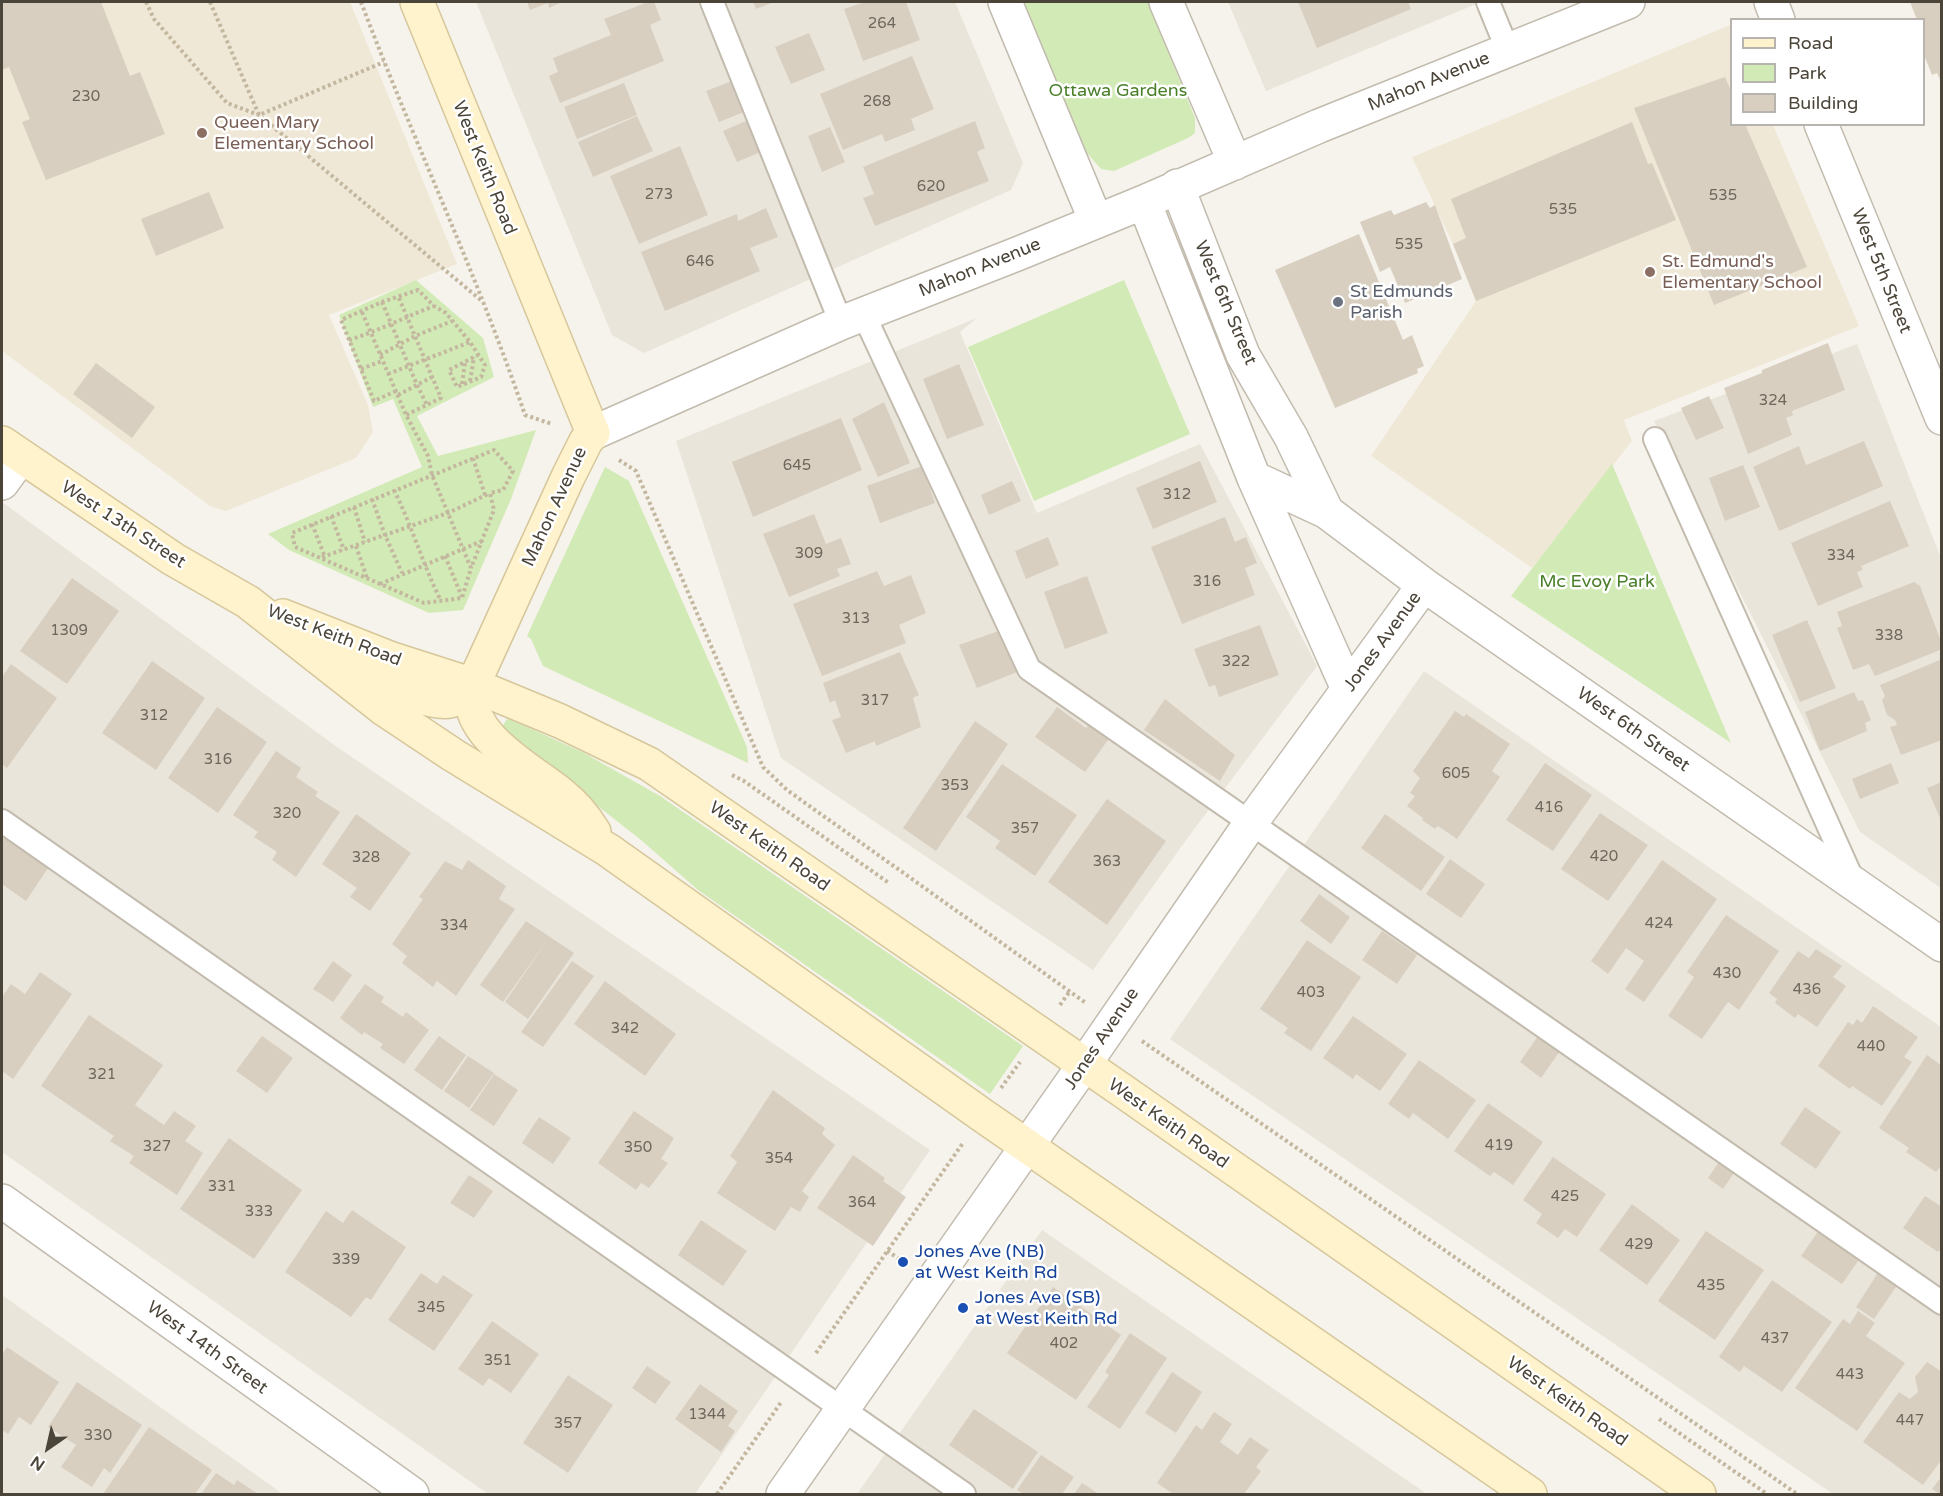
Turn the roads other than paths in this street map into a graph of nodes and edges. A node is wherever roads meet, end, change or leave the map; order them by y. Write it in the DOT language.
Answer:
graph roads {
  1 [pos="417,2"];
  2 [pos="712,2"];
  3 [pos="1005,2"];
  4 [pos="1166,2"];
  5 [pos="1488,2"];
  6 [pos="1628,2"];
  7 [pos="1771,2"];
  8 [pos="1778,18"];
  9 [pos="1508,51"];
  10 [pos="1822,126"];
  11 [pos="1235,163"];
  12 [pos="1177,186"];
  13 [pos="1144,202"];
  14 [pos="1096,221"];
  15 [pos="853,319"];
  16 [pos="1941,418"];
  17 [pos="1655,439"];
  18 [pos="603,445"];
  19 [pos="11,450"];
  20 [pos="1254,478"];
  21 [pos="2,483"];
  22 [pos="1327,512"];
  23 [pos="1424,585"];
  24 [pos="248,602"];
  25 [pos="314,654"];
  26 [pos="473,686"];
  27 [pos="1348,689"];
  28 [pos="2,821"];
  29 [pos="1251,824"];
  30 [pos="608,850"];
  31 [pos="1855,885"];
  32 [pos="1941,945"];
  33 [pos="1084,1065"];
  34 [pos="1028,1145"];
  35 [pos="2,1201"];
  36 [pos="1941,1303"];
  37 [pos="843,1409"];
  38 [pos="412,1494"];
  39 [pos="783,1494"];
  40 [pos="964,1494"];
  41 [pos="1530,1494"];
  42 [pos="1699,1494"];
  1 -- 18 [label="main road, West Keith Road"];
  2 -- 15 [label="lane"];
  3 -- 14 [label="street"];
  4 -- 11 [label="street"];
  5 -- 9 [label="lane"];
  6 -- 9 [label="street, Mahon Avenue"];
  7 -- 8 [label="street"];
  9 -- 11 [label="street, Mahon Avenue"];
  10 -- 16 [label="street, West 5th Street"];
  11 -- 12 [label="street, Mahon Avenue"];
  12 -- 13 [label="street, Mahon Avenue"];
  12 -- 22 [label="street, West 6th Street"];
  13 -- 14 [label="street, Mahon Avenue"];
  13 -- 20 [label="street, West 6th Street"];
  14 -- 15 [label="street, Mahon Avenue"];
  15 -- 18 [label="street, Mahon Avenue"];
  15 -- 29 [label="lane"];
  17 -- 31 [label="lane"];
  18 -- 26 [label="main road, Mahon Avenue"];
  19 -- 21 [label="street"];
  19 -- 24 [label="main road, West 13th Street"];
  20 -- 22 [label="street, West 6th Street"];
  20 -- 27 [label="street, West 6th Street"];
  22 -- 23 [label="street, West 6th Street"];
  23 -- 27 [label="street, Jones Avenue"];
  23 -- 31 [label="street, West 6th Street"];
  24 -- 25 [label="main road, West Keith Road"];
  24 -- 26 [label="main road, West Keith Road"];
  25 -- 26 [label="main road"];
  25 -- 30 [label="main road, West Keith Road"];
  26 -- 30 [label="main road"];
  26 -- 33 [label="main road, West Keith Road"];
  27 -- 29 [label="street, Jones Avenue"];
  28 -- 37 [label="lane"];
  29 -- 33 [label="street, Jones Avenue"];
  29 -- 36 [label="lane"];
  30 -- 34 [label="main road, West Keith Road"];
  31 -- 32 [label="street, West 6th Street"];
  33 -- 34 [label="street, Jones Avenue"];
  33 -- 42 [label="main road, West Keith Road"];
  34 -- 37 [label="street, Jones Avenue"];
  34 -- 41 [label="main road, West Keith Road"];
  35 -- 38 [label="street, West 14th Street"];
  37 -- 39 [label="street, Jones Avenue"];
  37 -- 40 [label="lane"];
}
